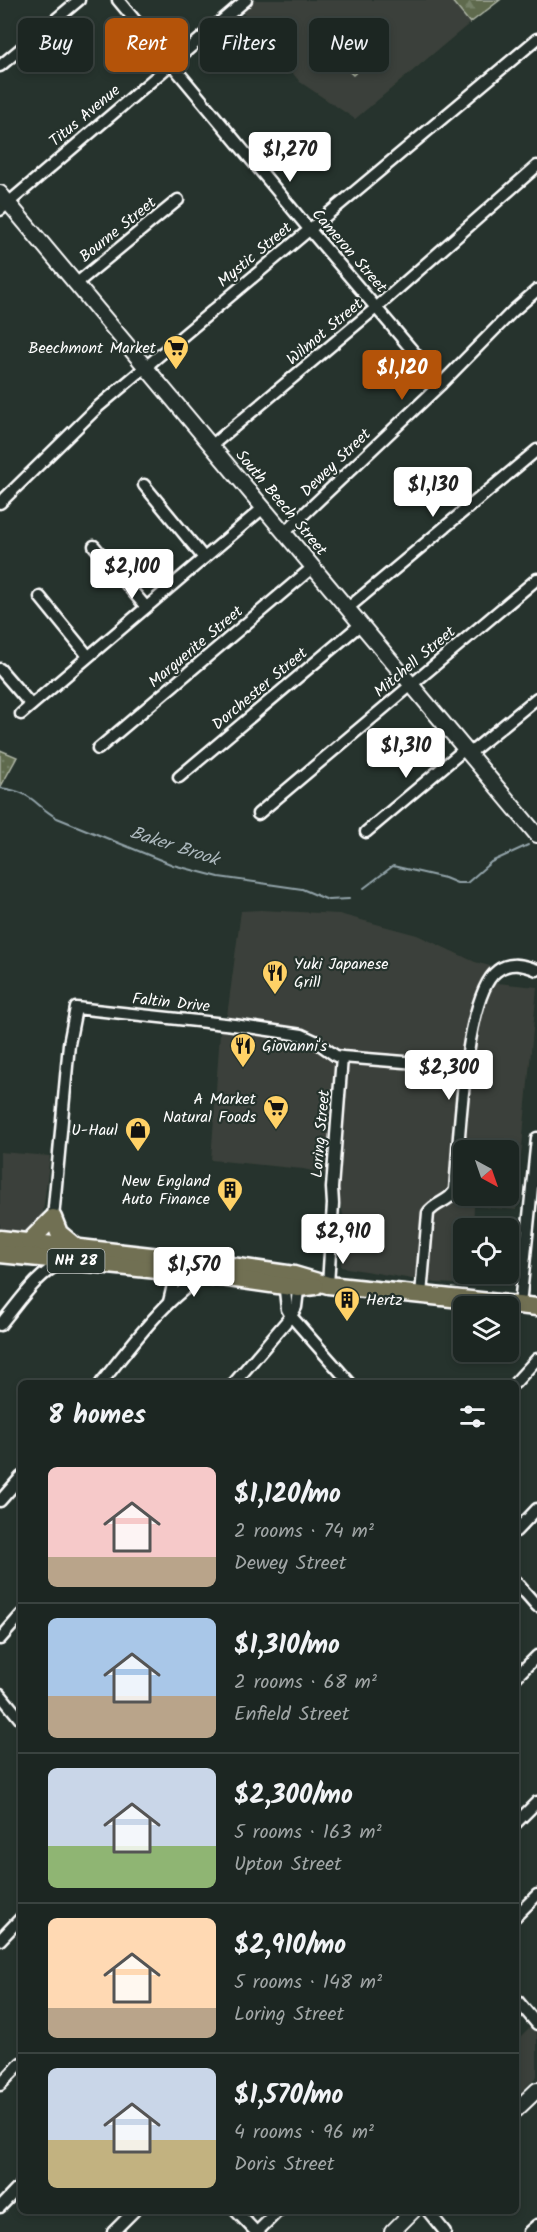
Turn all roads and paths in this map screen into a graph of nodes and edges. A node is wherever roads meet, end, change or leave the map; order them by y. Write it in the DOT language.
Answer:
graph roads {
  1 [pos="79,0"];
  2 [pos="118,0"];
  3 [pos="246,0"];
  4 [pos="133,18"];
  5 [pos="537,39"];
  6 [pos="188,49"];
  7 [pos="0,66"];
  8 [pos="160,72"];
  9 [pos="178,72"];
  10 [pos="537,166"];
  11 [pos="178,200"];
  12 [pos="2,201"];
  13 [pos="309,230"];
  14 [pos="77,283"];
  15 [pos="537,290"];
  16 [pos="377,307"];
  17 [pos="146,367"];
  18 [pos="441,384"];
  19 [pos="211,446"];
  20 [pos="537,450"];
  21 [pos="144,485"];
  22 [pos="0,503"];
  23 [pos="263,508"];
  24 [pos="284,533"];
  25 [pos="94,546"];
  26 [pos="204,558"];
  27 [pos="314,567"];
  28 [pos="537,579"];
  29 [pos="40,597"];
  30 [pos="146,607"];
  31 [pos="348,608"];
  32 [pos="361,624"];
  33 [pos="88,656"];
  34 [pos="0,669"];
  35 [pos="412,684"];
  36 [pos="537,698"];
  37 [pos="31,705"];
  38 [pos="21,714"];
  39 [pos="98,749"];
  40 [pos="468,751"];
  41 [pos="179,777"];
  42 [pos="258,814"];
  43 [pos="366,832"];
  44 [pos="537,835"];
  45 [pos="537,970"];
  46 [pos="342,1058"];
  47 [pos="467,1067"];
  48 [pos="537,1138"];
  49 [pos="53,1218"];
  50 [pos="0,1239"];
  51 [pos="29,1242"];
  52 [pos="48,1252"];
  53 [pos="0,1254"];
  54 [pos="71,1254"];
  55 [pos="164,1270"];
  56 [pos="207,1275"];
  57 [pos="292,1281"];
  58 [pos="328,1285"];
  59 [pos="26,1294"];
  60 [pos="421,1295"];
  61 [pos="168,1304"];
  62 [pos="529,1306"];
  63 [pos="291,1316"];
  64 [pos="0,1325"];
  65 [pos="537,1359"];
  66 [pos="104,1380"];
  67 [pos="237,1380"];
  68 [pos="347,1380"];
  69 [pos="518,1380"];
  70 [pos="18,1480"];
  71 [pos="0,1501"];
  72 [pos="537,1509"];
  73 [pos="519,1528"];
  74 [pos="519,1585"];
  75 [pos="537,1606"];
  76 [pos="18,1618"];
  77 [pos="0,1639"];
  78 [pos="537,1656"];
  79 [pos="519,1674"];
  80 [pos="0,1694"];
  81 [pos="18,1716"];
  82 [pos="537,1802"];
  83 [pos="519,1820"];
  84 [pos="537,1895"];
  85 [pos="519,1913"];
  86 [pos="18,1921"];
  87 [pos="0,1940"];
  88 [pos="519,2003"];
  89 [pos="537,2024"];
  90 [pos="18,2066"];
  91 [pos="0,2085"];
  92 [pos="537,2090"];
  93 [pos="519,2107"];
  94 [pos="18,2188"];
  95 [pos="0,2207"];
  96 [pos="131,2214"];
  97 [pos="239,2214"];
  98 [pos="275,2214"];
  99 [pos="410,2214"];
  100 [pos="430,2214"];
  101 [pos="537,2225"];
  102 [pos="113,2232"];
  103 [pos="256,2232"];
  104 [pos="392,2232"];
  105 [pos="445,2232"];
  106 [pos="529,2232"];
  1 -- 7 [label="street"];
  2 -- 4 [label="street, Cameron Street"];
  3 -- 6 [label="street, Titus Avenue"];
  5 -- 13 [label="street, Mystic Street"];
  8 -- 12 [label="street, Titus Avenue"];
  9 -- 13 [label="street, Cameron Street"];
  10 -- 16 [label="street, Wilmot Street"];
  11 -- 14 [label="street, Bourne Street"];
  12 -- 14 [label="street, South Beech Street"];
  13 -- 16 [label="street, Cameron Street"];
  13 -- 17 [label="street, Mystic Street"];
  14 -- 17 [label="street, South Beech Street"];
  15 -- 18 [label="street, Dewey Street"];
  16 -- 18 [label="street, Cameron Street"];
  16 -- 19 [label="street, Wilmot Street"];
  17 -- 19 [label="street, South Beech Street"];
  17 -- 22 [label="street, Mystic Street"];
  18 -- 24 [label="street, Dewey Street"];
  19 -- 23 [label="street, South Beech Street"];
  20 -- 31 [label="street"];
  21 -- 26 [label="street"];
  23 -- 24 [label="street, South Beech Street"];
  23 -- 26 [label="street"];
  24 -- 27 [label="street, South Beech Street"];
  25 -- 30 [label="street"];
  26 -- 30 [label="street"];
  27 -- 31 [label="street, South Beech Street"];
  27 -- 39 [label="street, Marguerite Street"];
  28 -- 35 [label="street, Mitchell Street"];
  29 -- 33 [label="street"];
  30 -- 33 [label="street"];
  31 -- 32 [label="street, South Beech Street"];
  32 -- 35 [label="street, South Beech Street"];
  32 -- 41 [label="street, Dorchester Street"];
  33 -- 37 [label="street"];
  34 -- 37 [label="street"];
  35 -- 40 [label="street, South Beech Street"];
  35 -- 42 [label="street, Mitchell Street"];
  36 -- 40 [label="street"];
  37 -- 38 [label="street"];
  40 -- 43 [label="street"];
  40 -- 44 [label="street, South Beech Street"];
  45 -- 47 [label="street"];
  46 -- 47 [label="street, Faltin Drive"];
  46 -- 49 [label="street, Faltin Drive"];
  46 -- 58 [label="street, Loring Street"];
  47 -- 60 [label="street"];
  48 -- 62 [label="street"];
  49 -- 51 [label="main road"];
  49 -- 54 [label="main road"];
  50 -- 51 [label="main road, NH 28"];
  51 -- 52 [label="main road, NH 28"];
  52 -- 53 [label="main road, NH 28"];
  52 -- 54 [label="main road, NH 28"];
  52 -- 59 [label="street"];
  54 -- 55 [label="main road, NH 28"];
  54 -- 57 [label="main road, NH 28"];
  54 -- 59 [label="street"];
  55 -- 56 [label="main road, NH 28"];
  55 -- 61 [label="street"];
  56 -- 57 [label="main road, NH 28"];
  56 -- 61 [label="street"];
  57 -- 58 [label="main road, NH 28"];
  57 -- 63 [label="street"];
  58 -- 60 [label="main road, NH 28"];
  59 -- 64 [label="street"];
  60 -- 62 [label="main road, NH 28"];
  61 -- 66 [label="street"];
  63 -- 67 [label="street"];
  63 -- 68 [label="street"];
  65 -- 69 [label="street"];
  70 -- 71 [label="street"];
  72 -- 73 [label="street"];
  74 -- 75 [label="street"];
  76 -- 77 [label="street"];
  78 -- 79 [label="street"];
  80 -- 81 [label="street"];
  82 -- 83 [label="street"];
  84 -- 85 [label="street"];
  86 -- 87 [label="street"];
  88 -- 89 [label="street"];
  90 -- 91 [label="street"];
  92 -- 93 [label="street"];
  94 -- 95 [label="street"];
  96 -- 102 [label="street"];
  97 -- 103 [label="street"];
  98 -- 103 [label="street"];
  99 -- 104 [label="street"];
  100 -- 105 [label="street"];
  101 -- 106 [label="street"];
}
